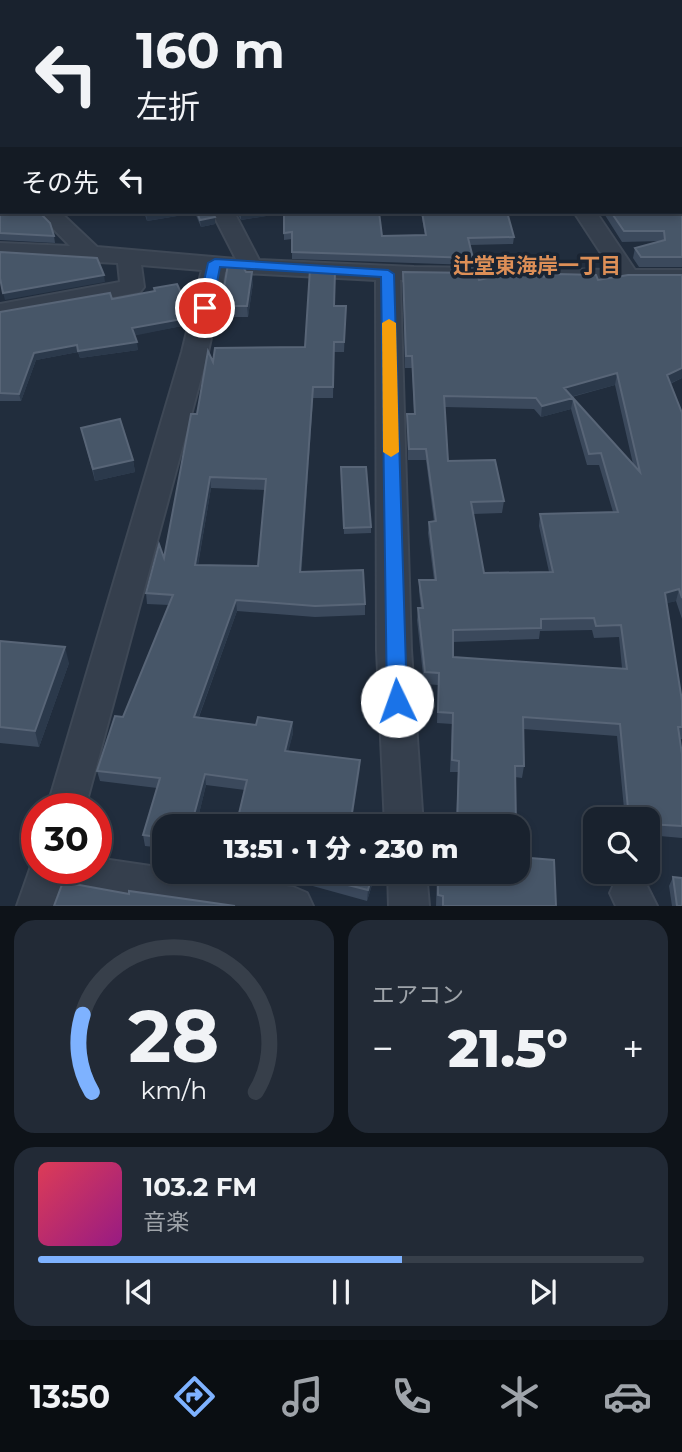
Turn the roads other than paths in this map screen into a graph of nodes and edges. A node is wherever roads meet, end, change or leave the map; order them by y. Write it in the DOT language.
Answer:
graph roads {
  1 [pos="50,214"];
  2 [pos="224,214"];
  3 [pos="586,214"];
  4 [pos="0,250"];
  5 [pos="89,252"];
  6 [pos="129,255"];
  7 [pos="215,263"];
  8 [pos="251,267"];
  9 [pos="388,274"];
  10 [pos="628,277"];
  11 [pos="682,277"];
  12 [pos="0,311"];
  13 [pos="70,793"];
  14 [pos="403,814"];
  15 [pos="112,879"];
  16 [pos="44,884"];
  17 [pos="408,884"];
  18 [pos="37,906"];
  19 [pos="293,906"];
  20 [pos="409,906"];
  1 -- 5 [label="street"];
  2 -- 8 [label="street"];
  3 -- 10 [label="street"];
  4 -- 5 [label="street"];
  5 -- 6 [label="street"];
  6 -- 7 [label="street"];
  6 -- 12 [label="street"];
  7 -- 8 [label="street"];
  7 -- 13 [label="street"];
  8 -- 9 [label="street"];
  9 -- 10 [label="street"];
  9 -- 14 [label="street"];
  10 -- 11 [label="street"];
  15 -- 19 [label="street"];
  16 -- 18 [label="street"];
  17 -- 20 [label="street"];
}
